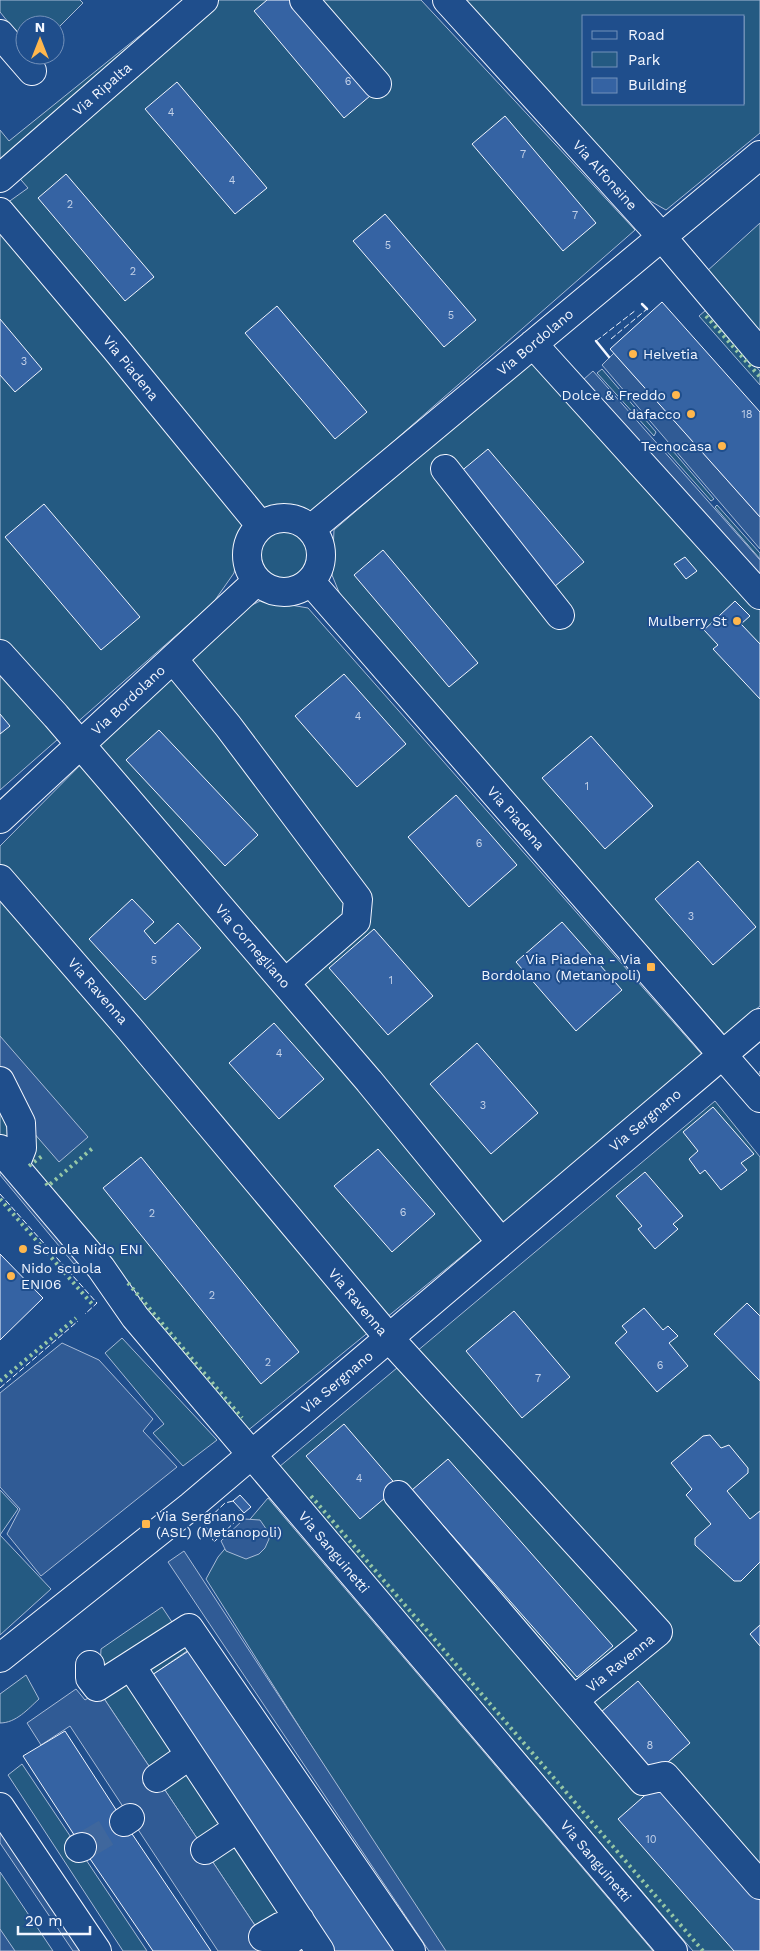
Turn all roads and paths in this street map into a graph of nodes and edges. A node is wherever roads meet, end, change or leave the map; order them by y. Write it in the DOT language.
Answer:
graph roads {
  1 [pos="203,0"];
  2 [pos="304,0"];
  3 [pos="447,0"];
  4 [pos="0,34"];
  5 [pos="32,71"];
  6 [pos="377,84"];
  7 [pos="760,155"];
  8 [pos="0,178"];
  9 [pos="0,212"];
  10 [pos="662,237"];
  11 [pos="534,344"];
  12 [pos="760,354"];
  13 [pos="445,469"];
  14 [pos="261,526"];
  15 [pos="311,529"];
  16 [pos="257,580"];
  17 [pos="310,581"];
  18 [pos="760,595"];
  19 [pos="560,615"];
  20 [pos="0,654"];
  21 [pos="173,659"];
  22 [pos="81,744"];
  23 [pos="0,819"];
  24 [pos="0,879"];
  25 [pos="285,983"];
  26 [pos="760,1023"];
  27 [pos="723,1054"];
  28 [pos="0,1081"];
  29 [pos="760,1098"];
  30 [pos="8,1157"];
  31 [pos="501,1242"];
  32 [pos="388,1338"];
  33 [pos="252,1454"];
  34 [pos="398,1495"];
  35 [pos="0,1658"];
  36 [pos="131,1666"];
  37 [pos="86,1676"];
  38 [pos="574,1700"];
  39 [pos="185,1748"];
  40 [pos="152,1770"];
  41 [pos="0,1807"];
  42 [pos="238,1828"];
  43 [pos="205,1850"];
  44 [pos="760,1885"];
  45 [pos="300,1920"];
  46 [pos="270,1944"];
  47 [pos="97,1951"];
  48 [pos="320,1951"];
  49 [pos="410,1951"];
  50 [pos="673,1951"];
  1 -- 8 [label="street, Via Ripalta"];
  2 -- 6 [label="street"];
  3 -- 10 [label="street, Via Alfonsine"];
  4 -- 5 [label="street"];
  7 -- 10 [label="street, Via Bordolano"];
  9 -- 14 [label="street, Via Piadena"];
  10 -- 11 [label="street, Via Bordolano"];
  10 -- 12 [label="street, Via Alfonsine"];
  11 -- 15 [label="street, Via Bordolano"];
  11 -- 18 [label="street"];
  13 -- 19 [label="street"];
  14 -- 15 [label="street"];
  14 -- 16 [label="street"];
  15 -- 17 [label="street"];
  16 -- 17 [label="street"];
  16 -- 21 [label="street, Via Bordolano"];
  17 -- 27 [label="street, Via Piadena"];
  20 -- 22 [label="street, Via Cornegliano"];
  21 -- 22 [label="street, Via Bordolano"];
  21 -- 25 [label="street"];
  22 -- 23 [label="street, Via Bordolano"];
  22 -- 25 [label="street, Via Cornegliano"];
  24 -- 32 [label="street, Via Ravenna"];
  25 -- 31 [label="street, Via Cornegliano"];
  26 -- 27 [label="street, Via Sergnano"];
  27 -- 29 [label="street, Via Piadena"];
  27 -- 31 [label="street, Via Sergnano"];
  28 -- 30 [label="street"];
  30 -- 33 [label="street, Via Sanguinetti"];
  31 -- 32 [label="street, Via Sergnano"];
  32 -- 33 [label="street, Via Sergnano"];
  32 -- 38 [label="street, Via Ravenna"];
  33 -- 35 [label="street, Via Sergnano"];
  33 -- 50 [label="street, Via Sanguinetti"];
  34 -- 38 [label="street, Via Ravenna"];
  36 -- 37 [label="street"];
  36 -- 39 [label="street"];
  36 -- 49 [label="street"];
  38 -- 44 [label="street, Via Ravenna"];
  39 -- 40 [label="street"];
  39 -- 42 [label="street"];
  41 -- 47 [label="street"];
  42 -- 43 [label="street"];
  42 -- 45 [label="street"];
  45 -- 46 [label="street"];
  45 -- 48 [label="street"];
}
